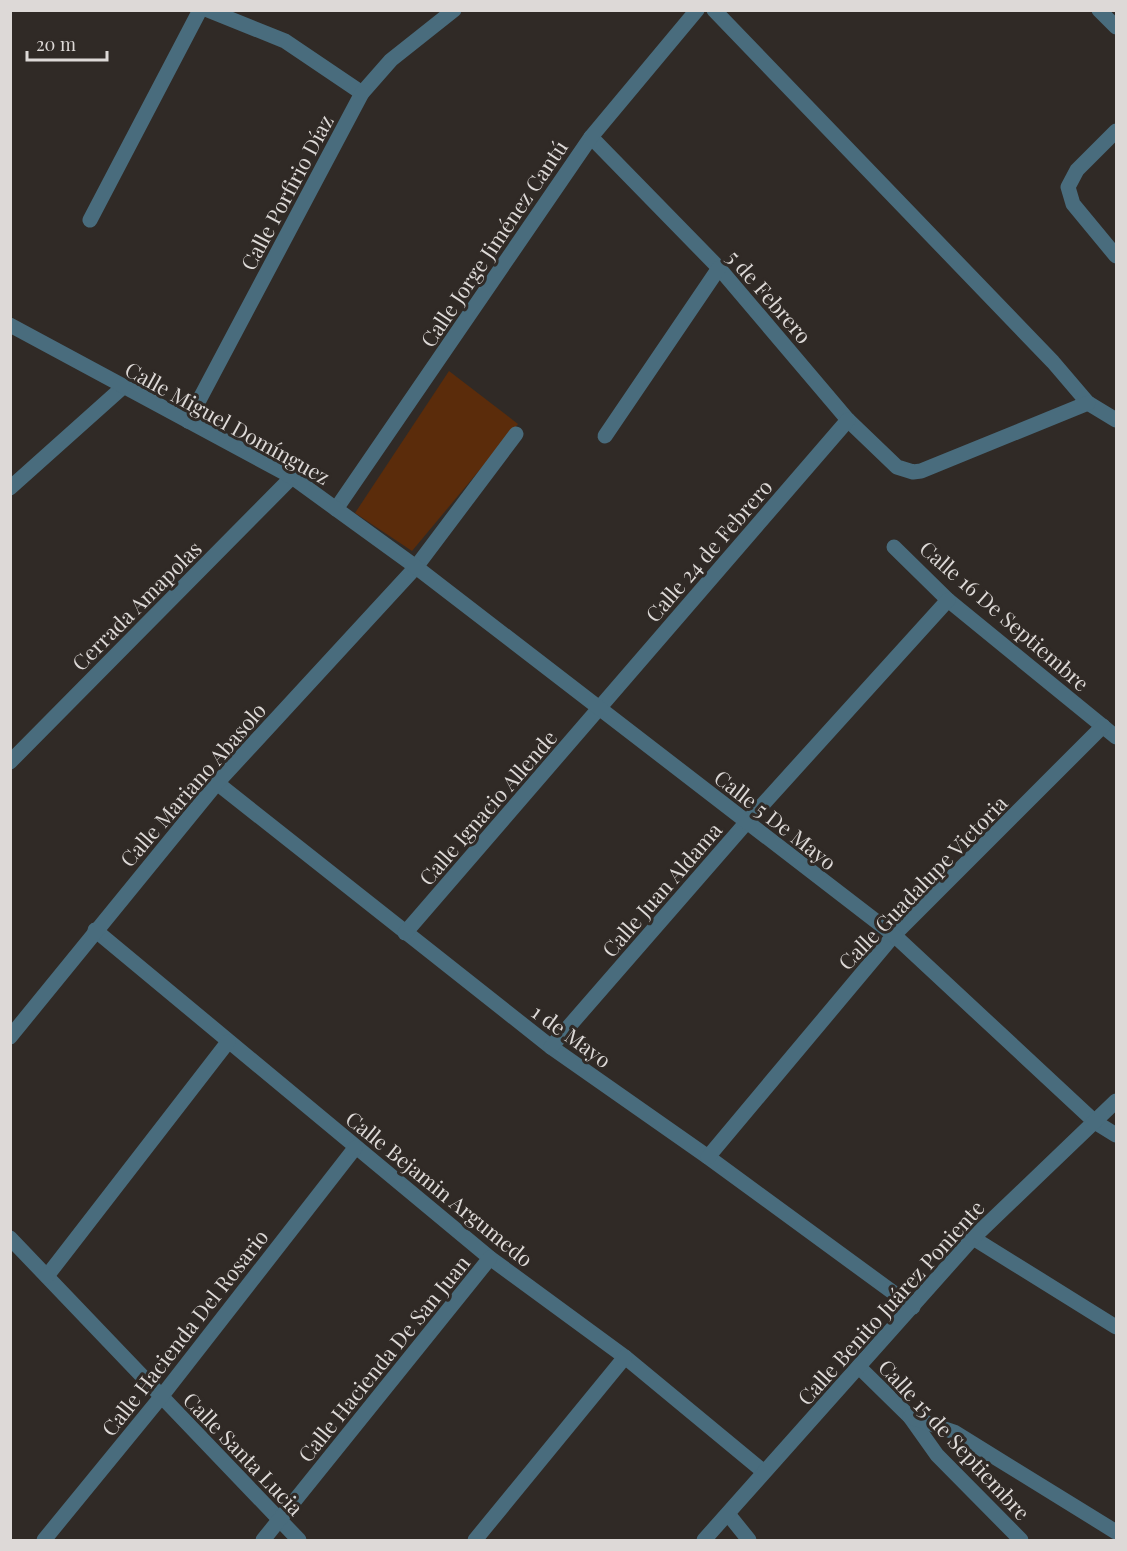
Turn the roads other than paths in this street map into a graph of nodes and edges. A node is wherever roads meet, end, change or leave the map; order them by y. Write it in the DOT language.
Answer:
graph roads {
  1 [pos="200,10"];
  2 [pos="208,10"];
  3 [pos="454,10"];
  4 [pos="697,10"];
  5 [pos="714,10"];
  6 [pos="1099,10"];
  7 [pos="1116,27"];
  8 [pos="362,93"];
  9 [pos="1116,131"];
  10 [pos="591,137"];
  11 [pos="90,220"];
  12 [pos="1116,256"];
  13 [pos="719,268"];
  14 [pos="10,325"];
  15 [pos="123,387"];
  16 [pos="1088,403"];
  17 [pos="848,420"];
  18 [pos="1116,420"];
  19 [pos="188,421"];
  20 [pos="516,434"];
  21 [pos="604,436"];
  22 [pos="292,477"];
  23 [pos="10,488"];
  24 [pos="336,509"];
  25 [pos="894,547"];
  26 [pos="416,567"];
  27 [pos="948,600"];
  28 [pos="600,707"];
  29 [pos="1103,726"];
  30 [pos="1116,736"];
  31 [pos="10,762"];
  32 [pos="217,783"];
  33 [pos="746,823"];
  34 [pos="95,930"];
  35 [pos="405,933"];
  36 [pos="894,935"];
  37 [pos="10,1036"];
  38 [pos="228,1042"];
  39 [pos="551,1047"];
  40 [pos="1116,1101"];
  41 [pos="1095,1122"];
  42 [pos="1116,1135"];
  43 [pos="356,1148"];
  44 [pos="708,1156"];
  45 [pos="10,1238"];
  46 [pos="974,1238"];
  47 [pos="490,1258"];
  48 [pos="47,1276"];
  49 [pos="913,1307"];
  50 [pos="1116,1327"];
  51 [pos="625,1356"];
  52 [pos="859,1367"];
  53 [pos="161,1397"];
  54 [pos="910,1417"];
  55 [pos="764,1472"];
  56 [pos="728,1514"];
  57 [pos="279,1522"];
  58 [pos="1116,1532"];
  59 [pos="44,1540"];
  60 [pos="263,1540"];
  61 [pos="299,1540"];
  62 [pos="475,1540"];
  63 [pos="704,1540"];
  64 [pos="749,1540"];
  65 [pos="1021,1540"];
  1 -- 11 [label="street"];
  2 -- 8 [label="street"];
  3 -- 8 [label="street, Calle Porfirio Díaz"];
  4 -- 10 [label="street, Calle Jorge Jiménez Cantú"];
  5 -- 16 [label="street"];
  6 -- 7 [label="street"];
  8 -- 19 [label="street, Calle Porfirio Díaz"];
  9 -- 12 [label="street"];
  10 -- 13 [label="street, 5 de Febrero"];
  10 -- 24 [label="street, Calle Jorge Jiménez Cantú"];
  13 -- 17 [label="street, 5 de Febrero"];
  13 -- 21 [label="street"];
  14 -- 15 [label="street, Calle Miguel Domínguez"];
  15 -- 19 [label="street, Calle Miguel Domínguez"];
  15 -- 23 [label="street"];
  16 -- 17 [label="street, 5 de Febrero"];
  16 -- 18 [label="street"];
  17 -- 28 [label="street, Calle 24 de Febrero"];
  19 -- 22 [label="street, Calle Miguel Domínguez"];
  20 -- 26 [label="street, Calle Mariano Abasolo"];
  22 -- 24 [label="street, Calle Miguel Domínguez"];
  22 -- 31 [label="street, Cerrada Amapolas"];
  24 -- 26 [label="street, Calle Miguel Domínguez"];
  25 -- 27 [label="street, Calle 16 De Septiembre"];
  26 -- 28 [label="street, Calle 5 De Mayo"];
  26 -- 32 [label="street, Calle Mariano Abasolo"];
  27 -- 29 [label="street, Calle 16 De Septiembre"];
  27 -- 33 [label="street, Calle Juan Aldama"];
  28 -- 33 [label="street, Calle 5 De Mayo"];
  28 -- 35 [label="street, Calle Ignacio Allende"];
  29 -- 30 [label="street, Calle 16 De Septiembre"];
  29 -- 36 [label="street, Calle Guadalupe Victoria"];
  32 -- 34 [label="street, Calle Mariano Abasolo"];
  32 -- 35 [label="street, 1 de Mayo"];
  33 -- 36 [label="street, Calle 5 De Mayo"];
  33 -- 39 [label="street, Calle Juan Aldama"];
  34 -- 37 [label="street, Calle Mariano Abasolo"];
  34 -- 38 [label="street, Calle Bejamin Argumedo"];
  35 -- 39 [label="street, 1 de Mayo"];
  36 -- 41 [label="street, Calle 5 De Mayo"];
  36 -- 44 [label="street, Calle Guadalupe Victoria"];
  38 -- 43 [label="street, Calle Bejamin Argumedo"];
  38 -- 48 [label="street"];
  39 -- 44 [label="street, 1 de Mayo"];
  40 -- 41 [label="street, Calle Benito Juárez Poniente"];
  41 -- 42 [label="street, Calle 5 De Mayo"];
  41 -- 46 [label="street, Calle Benito Juárez Poniente"];
  43 -- 47 [label="street, Calle Bejamin Argumedo"];
  43 -- 53 [label="street, Calle Hacienda Del Rosario"];
  44 -- 49 [label="street, 1 de Mayo"];
  45 -- 48 [label="street, Calle Santa Lucia"];
  46 -- 49 [label="street, Calle Benito Juárez Poniente"];
  46 -- 50 [label="street"];
  47 -- 51 [label="street, Calle Bejamin Argumedo"];
  47 -- 57 [label="street, Calle Hacienda De San Juan"];
  48 -- 53 [label="street, Calle Santa Lucia"];
  49 -- 52 [label="street, Calle Benito Juárez Poniente"];
  51 -- 55 [label="street, Calle Bejamin Argumedo"];
  51 -- 62 [label="street"];
  52 -- 54 [label="street, Calle 15 de Septiembre"];
  52 -- 55 [label="street, Calle Benito Juárez Poniente"];
  53 -- 57 [label="street, Calle Santa Lucia"];
  53 -- 59 [label="street, Calle Hacienda Del Rosario"];
  54 -- 58 [label="street"];
  54 -- 65 [label="street, Calle 15 de Septiembre"];
  55 -- 56 [label="street, Calle Benito Juárez Poniente"];
  56 -- 63 [label="street, Calle Benito Juárez Poniente"];
  56 -- 64 [label="street"];
  57 -- 60 [label="street, Calle Hacienda De San Juan"];
  57 -- 61 [label="street, Calle Santa Lucia"];
}
